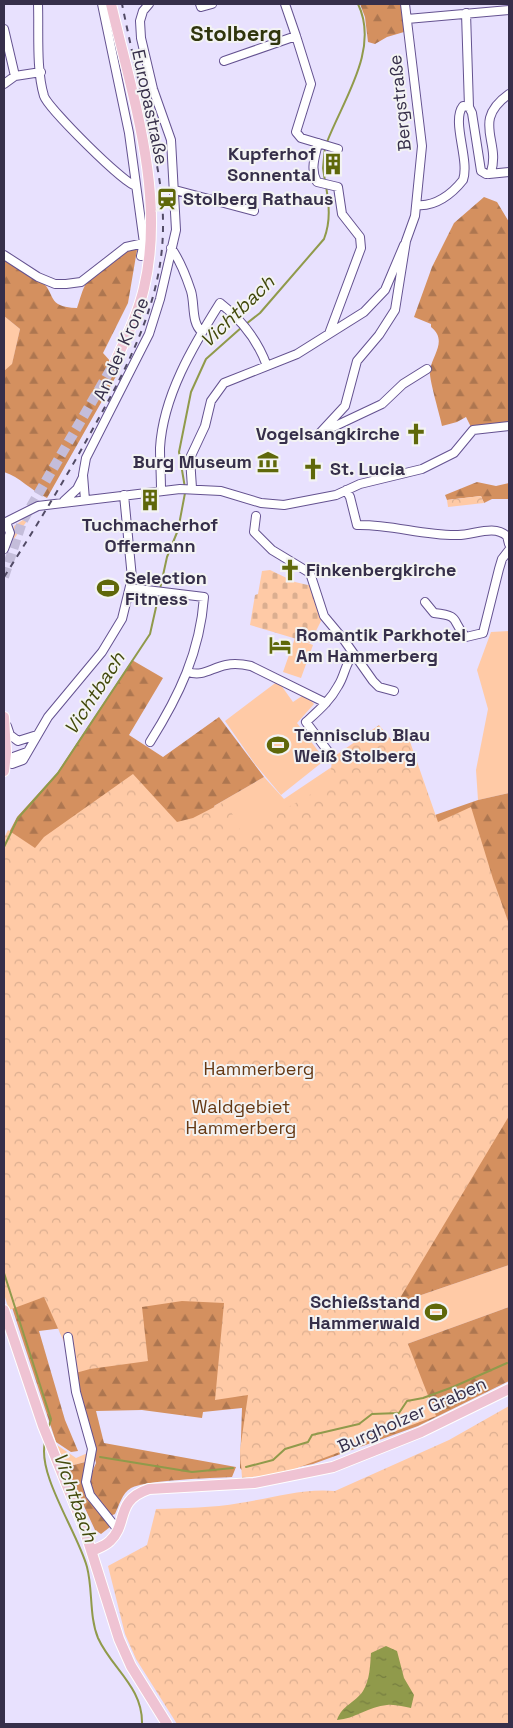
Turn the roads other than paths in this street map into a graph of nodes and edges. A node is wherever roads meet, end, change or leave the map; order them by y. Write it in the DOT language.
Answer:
graph roads {
  1 [pos="38,4"];
  2 [pos="102,4"];
  3 [pos="111,4"];
  4 [pos="149,4"];
  5 [pos="212,4"];
  6 [pos="285,4"];
  7 [pos="405,4"];
  8 [pos="201,6"];
  9 [pos="509,10"];
  10 [pos="466,13"];
  11 [pos="407,19"];
  12 [pos="4,29"];
  13 [pos="296,36"];
  14 [pos="224,61"];
  15 [pos="40,72"];
  16 [pos="15,76"];
  17 [pos="4,84"];
  18 [pos="509,94"];
  19 [pos="469,107"];
  20 [pos="319,144"];
  21 [pos="335,148"];
  22 [pos="509,172"];
  23 [pos="489,174"];
  24 [pos="136,186"];
  25 [pos="175,190"];
  26 [pos="417,205"];
  27 [pos="254,211"];
  28 [pos="406,241"];
  29 [pos="144,242"];
  30 [pos="171,248"];
  31 [pos="4,255"];
  32 [pos="141,256"];
  33 [pos="330,331"];
  34 [pos="202,332"];
  35 [pos="114,362"];
  36 [pos="267,366"];
  37 [pos="427,369"];
  38 [pos="509,426"];
  39 [pos="83,475"];
  40 [pos="187,488"];
  41 [pos="161,490"];
  42 [pos="346,490"];
  43 [pos="124,496"];
  44 [pos="86,500"];
  45 [pos="58,504"];
  46 [pos="256,516"];
  47 [pos="5,522"];
  48 [pos="509,544"];
  49 [pos="4,549"];
  50 [pos="509,550"];
  51 [pos="130,588"];
  52 [pos="425,602"];
  53 [pos="353,654"];
  54 [pos="188,672"];
  55 [pos="394,691"];
  56 [pos="326,703"];
  57 [pos="4,717"];
  58 [pos="37,734"];
  59 [pos="150,742"];
  60 [pos="330,754"];
  61 [pos="5,766"];
  62 [pos="4,1310"];
  63 [pos="68,1337"];
  64 [pos="509,1389"];
  65 [pos="118,1530"];
  66 [pos="92,1550"];
  67 [pos="167,1724"];
  1 -- 15 [label="street"];
  2 -- 24 [label="street"];
  3 -- 35 [label="main road, Europastraße"];
  4 -- 25 [label="street, An der Krone"];
  5 -- 8 [label="street"];
  6 -- 13 [label="street"];
  7 -- 11 [label="street, Bergstraße"];
  9 -- 10 [label="street"];
  10 -- 11 [label="street"];
  10 -- 19 [label="street"];
  11 -- 26 [label="street, Bergstraße"];
  12 -- 16 [label="street"];
  13 -- 14 [label="street"];
  13 -- 20 [label="street"];
  15 -- 16 [label="street"];
  15 -- 24 [label="street"];
  16 -- 17 [label="street"];
  18 -- 23 [label="street"];
  19 -- 23 [label="street"];
  19 -- 26 [label="street"];
  20 -- 21 [label="street"];
  20 -- 33 [label="street"];
  22 -- 23 [label="street"];
  24 -- 29 [label="street"];
  25 -- 27 [label="street"];
  25 -- 30 [label="street, An der Krone"];
  26 -- 28 [label="street, Bergstraße"];
  28 -- 33 [label="street"];
  28 -- 37 [label="street"];
  29 -- 31 [label="street"];
  29 -- 32 [label="street"];
  30 -- 34 [label="street"];
  30 -- 39 [label="street, An der Krone"];
  33 -- 36 [label="street"];
  34 -- 36 [label="street"];
  34 -- 41 [label="street"];
  36 -- 40 [label="street"];
  38 -- 42 [label="street"];
  39 -- 44 [label="street, An der Krone"];
  39 -- 45 [label="street"];
  40 -- 41 [label="street"];
  40 -- 42 [label="street"];
  41 -- 43 [label="street"];
  42 -- 48 [label="street"];
  43 -- 44 [label="street"];
  43 -- 51 [label="street"];
  44 -- 45 [label="street"];
  45 -- 47 [label="street"];
  46 -- 53 [label="street"];
  47 -- 49 [label="street"];
  50 -- 52 [label="street"];
  51 -- 54 [label="street"];
  51 -- 58 [label="street"];
  53 -- 55 [label="street"];
  53 -- 56 [label="street"];
  54 -- 56 [label="street"];
  54 -- 59 [label="street"];
  56 -- 60 [label="street"];
  57 -- 58 [label="street"];
  57 -- 61 [label="main road"];
  58 -- 61 [label="street"];
  62 -- 66 [label="main road"];
  63 -- 65 [label="street"];
  64 -- 65 [label="main road, Burgholzer Graben"];
  65 -- 66 [label="main road, Burgholzer Graben"];
  66 -- 67 [label="main road"];
}
